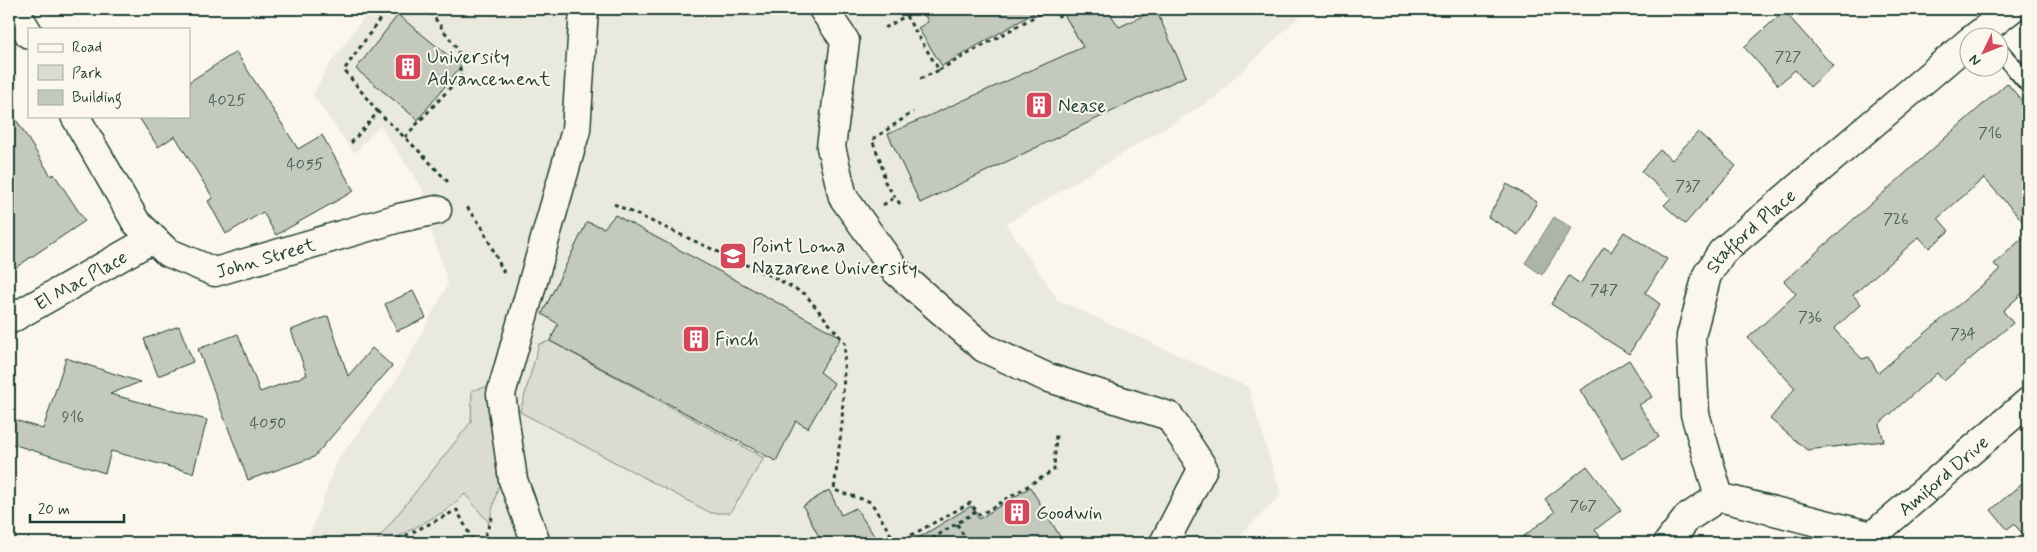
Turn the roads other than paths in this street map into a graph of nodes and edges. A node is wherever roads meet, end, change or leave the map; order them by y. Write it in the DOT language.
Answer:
graph roads {
  1 [pos="14,9"];
  2 [pos="584,9"];
  3 [pos="823,9"];
  4 [pos="2011,9"];
  5 [pos="1994,28"];
  6 [pos="28,32"];
  7 [pos="1960,59"];
  8 [pos="2010,66"];
  9 [pos="2028,84"];
  10 [pos="77,118"];
  11 [pos="438,210"];
  12 [pos="152,239"];
  13 [pos="9,320"];
  14 [pos="2028,402"];
  15 [pos="1719,497"];
  16 [pos="1884,540"];
  17 [pos="536,543"];
  18 [pos="1164,543"];
  19 [pos="1668,543"];
  1 -- 6 [label="street"];
  2 -- 17 [label="street"];
  3 -- 18 [label="street"];
  4 -- 5 [label="street, Stafford Place"];
  7 -- 15 [label="street, Stafford Place"];
  8 -- 9 [label="lane"];
  10 -- 12 [label="street, John Street"];
  11 -- 12 [label="street, John Street"];
  12 -- 13 [label="street, El Mac Place"];
  14 -- 16 [label="street, Amiford Drive"];
  15 -- 16 [label="street, Amiford Drive"];
  15 -- 19 [label="street"];
}
